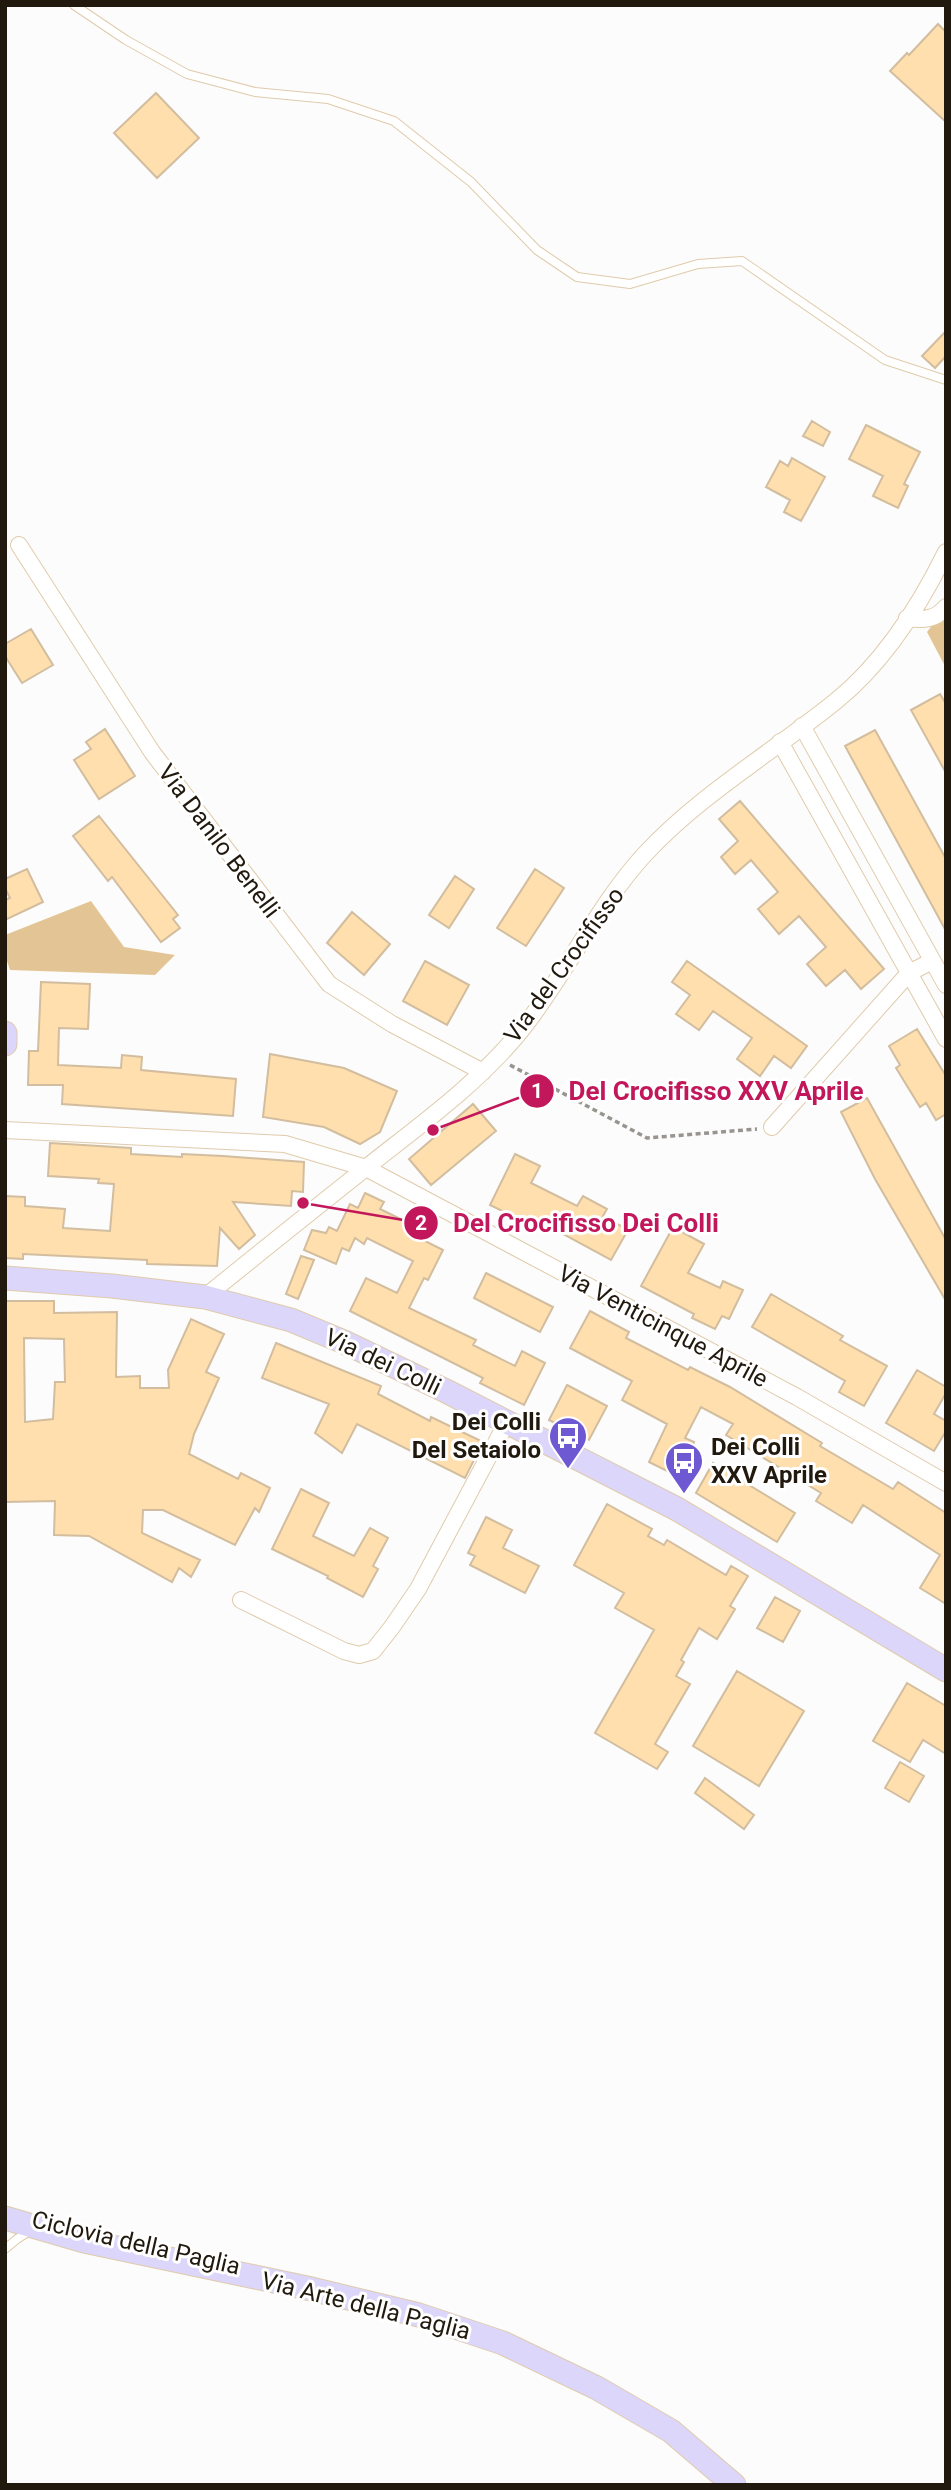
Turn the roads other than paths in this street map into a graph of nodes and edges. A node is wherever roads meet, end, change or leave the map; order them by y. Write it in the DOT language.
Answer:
graph roads {
  1 [pos="74,5"];
  2 [pos="946,380"];
  3 [pos="19,545"];
  4 [pos="946,552"];
  5 [pos="946,607"];
  6 [pos="907,618"];
  7 [pos="802,726"];
  8 [pos="780,742"];
  9 [pos="932,961"];
  10 [pos="909,973"];
  11 [pos="946,985"];
  12 [pos="5,1033"];
  13 [pos="946,1039"];
  14 [pos="5,1044"];
  15 [pos="483,1072"];
  16 [pos="772,1127"];
  17 [pos="5,1130"];
  18 [pos="366,1168"];
  19 [pos="5,1278"];
  20 [pos="205,1297"];
  21 [pos="507,1422"];
  22 [pos="946,1483"];
  23 [pos="240,1600"];
  24 [pos="943,1663"];
  25 [pos="5,2218"];
  26 [pos="37,2227"];
  27 [pos="5,2249"];
  28 [pos="734,2485"];
  1 -- 2 [label="lane"];
  3 -- 15 [label="street, Via Danilo Benelli"];
  4 -- 6 [label="street, Via del Crocifisso"];
  5 -- 6 [label="street"];
  6 -- 7 [label="street, Via del Crocifisso"];
  7 -- 8 [label="street, Via del Crocifisso"];
  7 -- 9 [label="street"];
  8 -- 10 [label="street"];
  8 -- 15 [label="street, Via del Crocifisso"];
  9 -- 10 [label="street"];
  9 -- 11 [label="street"];
  10 -- 13 [label="street"];
  10 -- 16 [label="street"];
  12 -- 14 [label="street"];
  15 -- 18 [label="street, Via del Crocifisso"];
  17 -- 18 [label="street, Via Venticinque Aprile"];
  18 -- 20 [label="street, Via del Crocifisso"];
  18 -- 22 [label="street, Via Venticinque Aprile"];
  19 -- 20 [label="street, Via dei Colli"];
  20 -- 21 [label="street, Via dei Colli"];
  21 -- 23 [label="street"];
  21 -- 24 [label="street, Via dei Colli"];
  25 -- 26 [label="street, Via Arte della Paglia"];
  26 -- 27 [label="lane"];
  26 -- 28 [label="street, Via Arte della Paglia"];
}
